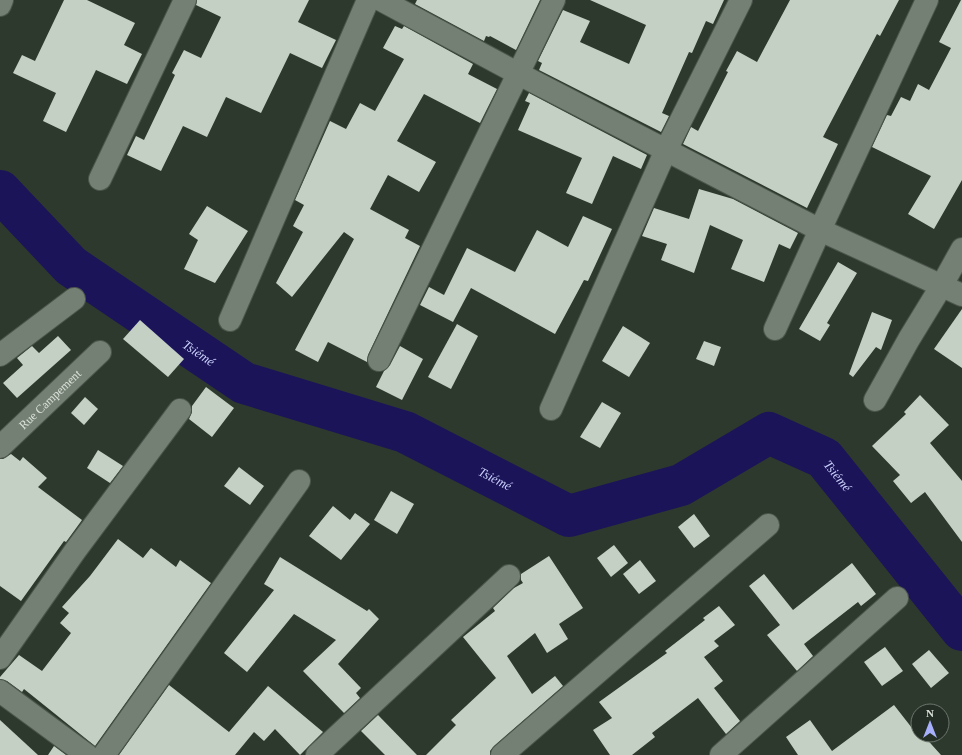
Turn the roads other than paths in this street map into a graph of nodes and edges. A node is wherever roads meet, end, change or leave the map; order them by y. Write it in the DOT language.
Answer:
graph roads {
  1 [pos="2,0"];
  2 [pos="185,0"];
  3 [pos="368,0"];
  4 [pos="381,0"];
  5 [pos="554,0"];
  6 [pos="741,0"];
  7 [pos="927,0"];
  8 [pos="0,4"];
  9 [pos="517,73"];
  10 [pos="666,150"];
  11 [pos="100,179"];
  12 [pos="820,230"];
  13 [pos="962,249"];
  14 [pos="942,285"];
  15 [pos="962,295"];
  16 [pos="74,299"];
  17 [pos="230,320"];
  18 [pos="775,329"];
  19 [pos="100,352"];
  20 [pos="0,355"];
  21 [pos="379,360"];
  22 [pos="875,400"];
  23 [pos="180,410"];
  24 [pos="552,410"];
  25 [pos="0,447"];
  26 [pos="299,481"];
  27 [pos="768,525"];
  28 [pos="509,576"];
  29 [pos="897,598"];
  30 [pos="0,658"];
  31 [pos="0,691"];
  32 [pos="88,755"];
  33 [pos="104,755"];
  34 [pos="317,755"];
  35 [pos="502,755"];
  36 [pos="721,755"];
  1 -- 8 [label="street"];
  2 -- 11 [label="street"];
  3 -- 17 [label="street"];
  4 -- 9 [label="street"];
  5 -- 9 [label="street"];
  6 -- 10 [label="street"];
  7 -- 12 [label="street"];
  9 -- 10 [label="street"];
  9 -- 21 [label="street"];
  10 -- 12 [label="street"];
  10 -- 24 [label="street"];
  12 -- 14 [label="street"];
  12 -- 18 [label="street"];
  13 -- 14 [label="street"];
  14 -- 15 [label="street"];
  14 -- 22 [label="street"];
  16 -- 20 [label="street"];
  19 -- 25 [label="street, Rue Campement"];
  23 -- 30 [label="street"];
  26 -- 33 [label="street"];
  27 -- 35 [label="street"];
  28 -- 34 [label="street"];
  29 -- 36 [label="street"];
  31 -- 32 [label="street"];
}
